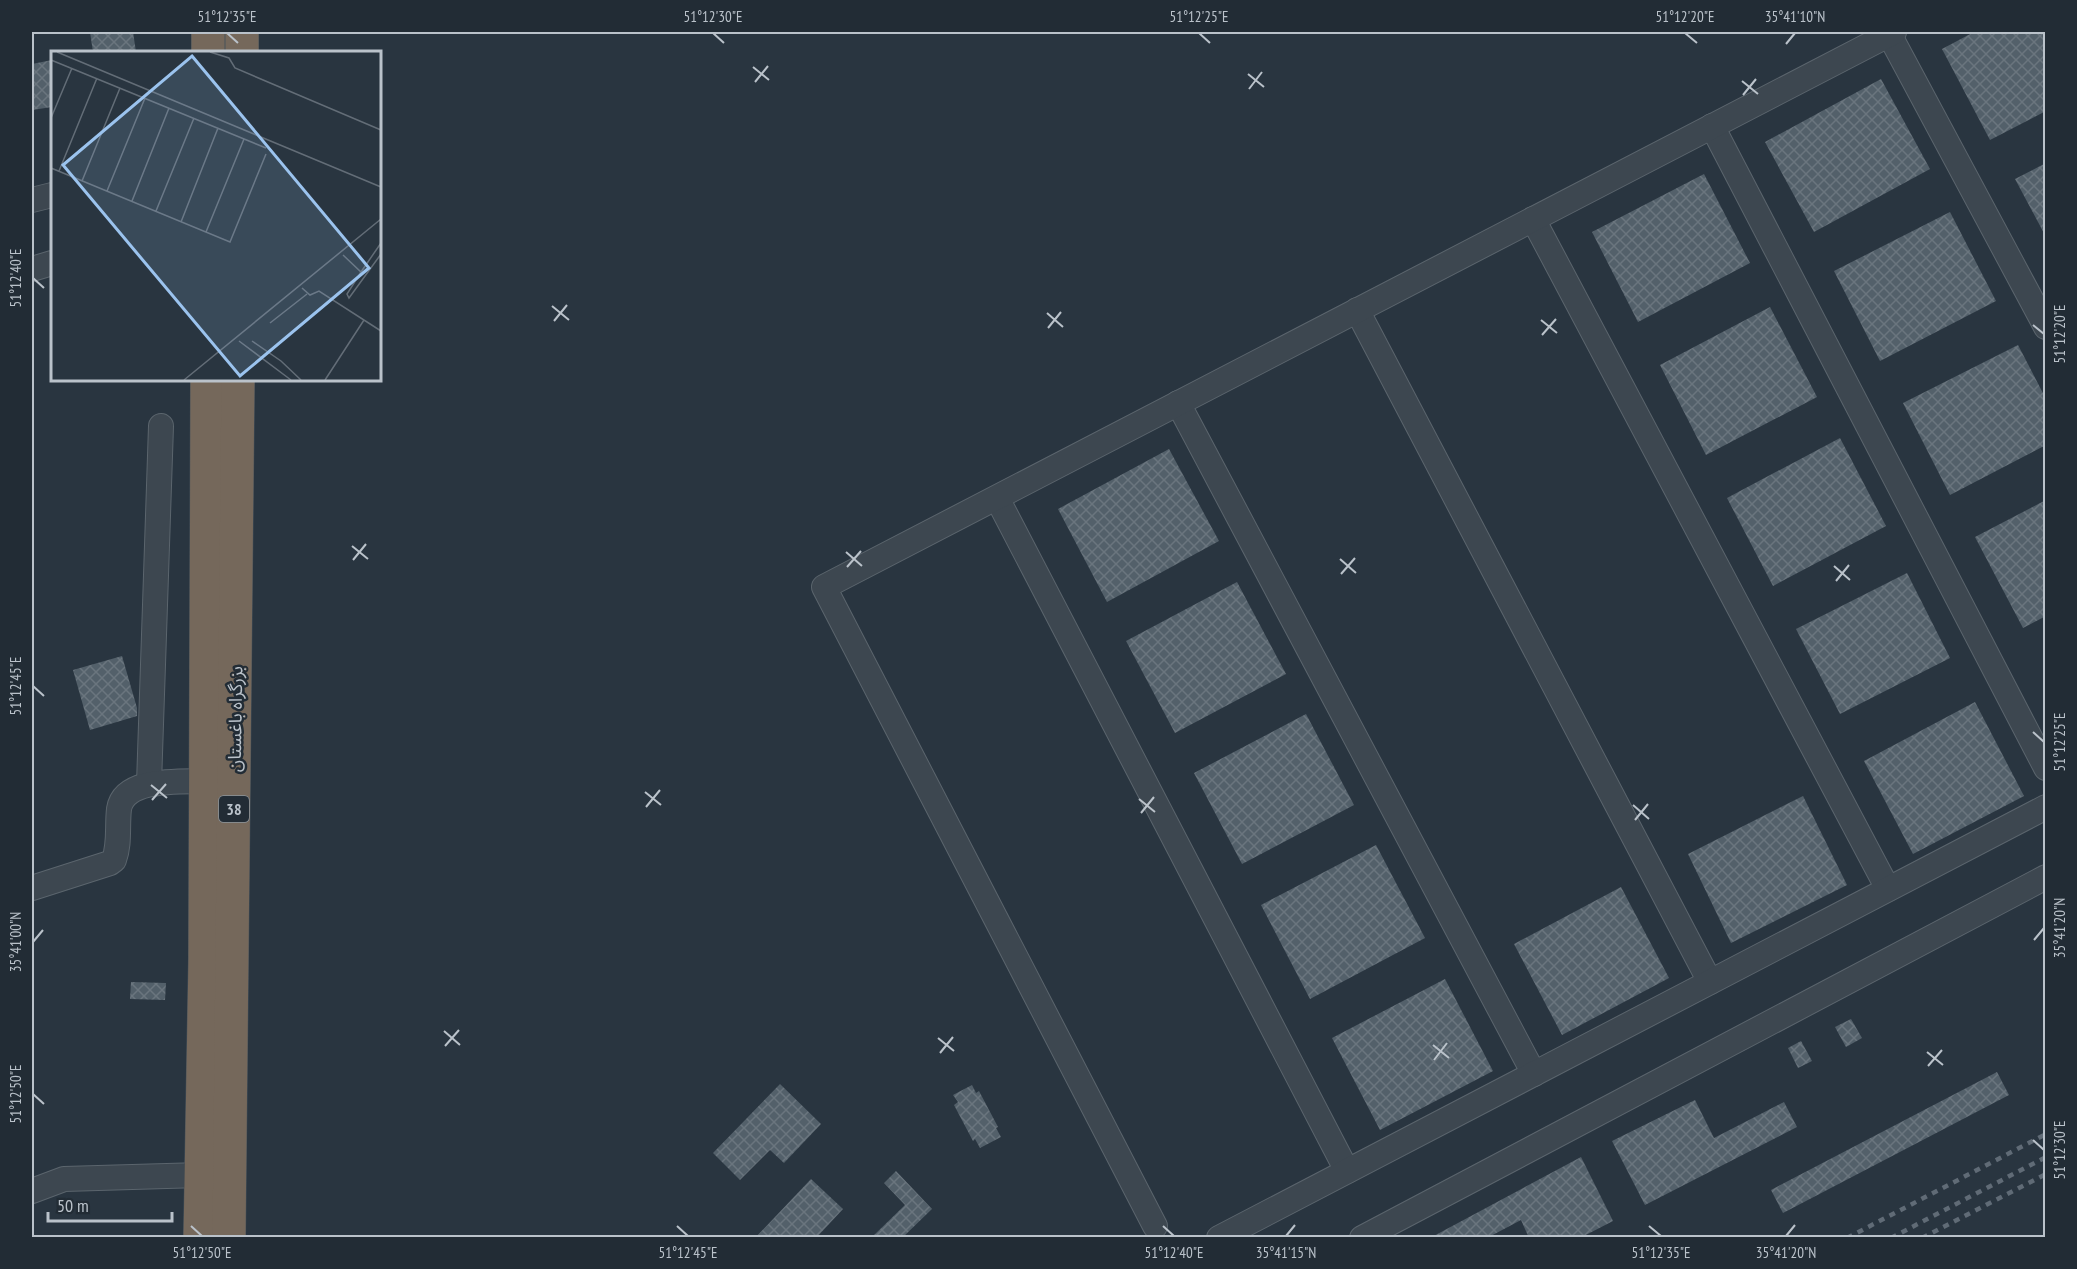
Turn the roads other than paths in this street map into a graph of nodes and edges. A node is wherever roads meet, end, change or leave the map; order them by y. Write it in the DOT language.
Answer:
graph roads {
  1 [pos="208,32"];
  2 [pos="242,32"];
  3 [pos="1892,33"];
  4 [pos="208,51"];
  5 [pos="242,51"];
  6 [pos="1712,126"];
  7 [pos="51,195"];
  8 [pos="32,200"];
  9 [pos="1533,219"];
  10 [pos="51,263"];
  11 [pos="32,269"];
  12 [pos="1357,310"];
  13 [pos="2046,327"];
  14 [pos="207,381"];
  15 [pos="238,381"];
  16 [pos="1178,403"];
  17 [pos="161,426"];
  18 [pos="997,498"];
  19 [pos="2046,768"];
  20 [pos="205,781"];
  21 [pos="149,784"];
  22 [pos="2046,807"];
  23 [pos="2046,877"];
  24 [pos="32,888"];
  25 [pos="1888,889"];
  26 [pos="1710,982"];
  27 [pos="1534,1074"];
  28 [pos="1347,1171"];
  29 [pos="201,1175"];
  30 [pos="32,1191"];
  31 [pos="1155,1226"];
  32 [pos="200,1238"];
  33 [pos="229,1238"];
  34 [pos="1219,1238"];
  35 [pos="1362,1238"];
  1 -- 4 [label="highway"];
  2 -- 5 [label="highway"];
  3 -- 6 [label="street"];
  3 -- 13 [label="street"];
  6 -- 9 [label="street"];
  6 -- 19 [label="street"];
  7 -- 8 [label="street"];
  9 -- 12 [label="street"];
  9 -- 25 [label="street"];
  10 -- 11 [label="street"];
  12 -- 16 [label="street"];
  12 -- 26 [label="street"];
  14 -- 20 [label="highway, بزرگراه باغستان / 38"];
  15 -- 33 [label="highway, بزرگراه باغستان / 38"];
  16 -- 18 [label="street"];
  16 -- 27 [label="street"];
  17 -- 21 [label="street"];
  18 -- 28 [label="street"];
  18 -- 31 [label="street"];
  20 -- 21 [label="street"];
  20 -- 29 [label="highway, بزرگراه باغستان / 38"];
  21 -- 24 [label="street"];
  22 -- 25 [label="street"];
  23 -- 35 [label="street"];
  25 -- 26 [label="street"];
  26 -- 27 [label="street"];
  27 -- 28 [label="street"];
  28 -- 34 [label="street"];
  29 -- 30 [label="street"];
  29 -- 32 [label="highway, بزرگراه باغستان / 38"];
}
